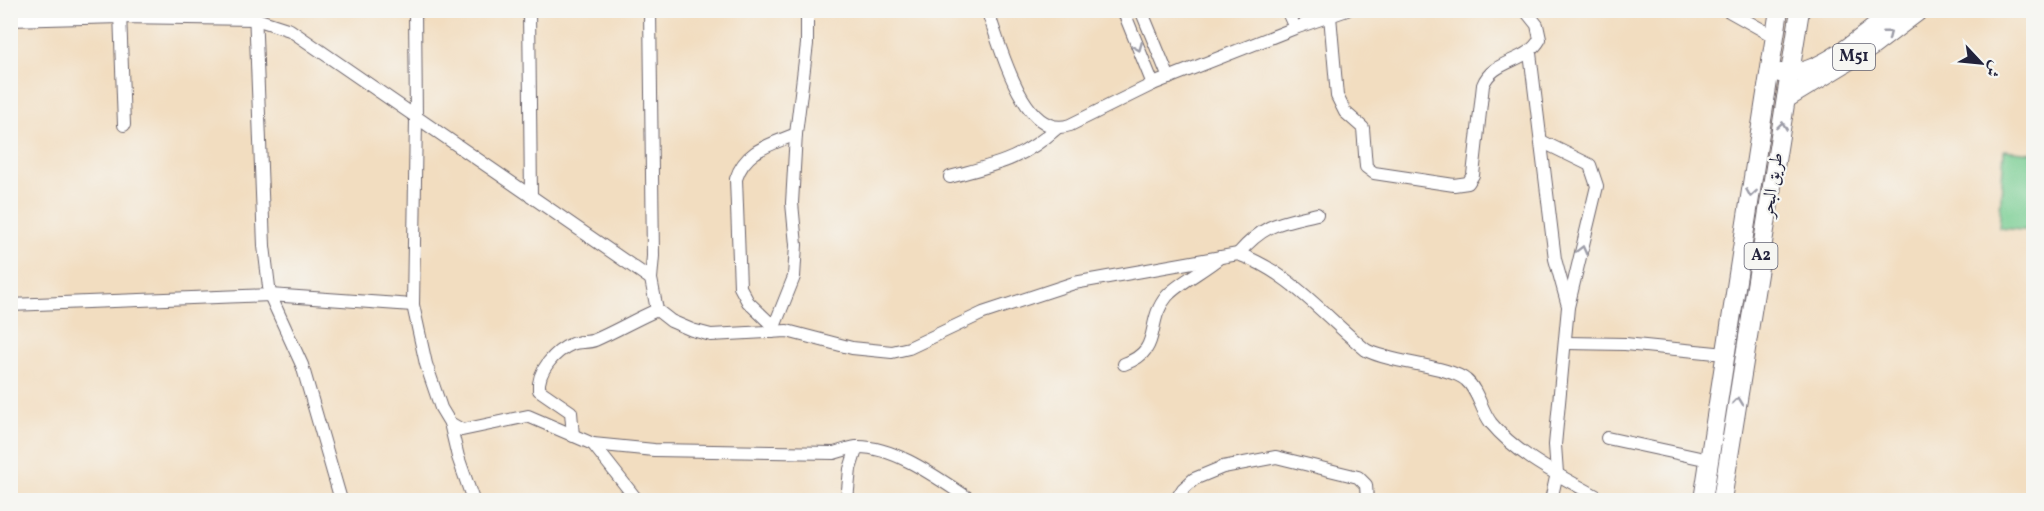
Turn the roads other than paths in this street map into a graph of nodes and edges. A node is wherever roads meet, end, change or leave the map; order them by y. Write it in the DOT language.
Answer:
graph roads {
  1 [pos="415,10"];
  2 [pos="529,10"];
  3 [pos="650,10"];
  4 [pos="807,10"];
  5 [pos="987,10"];
  6 [pos="1123,10"];
  7 [pos="1141,10"];
  8 [pos="1287,10"];
  9 [pos="1347,10"];
  10 [pos="1525,10"];
  11 [pos="1727,10"];
  12 [pos="1779,10"];
  13 [pos="1800,10"];
  14 [pos="1896,10"];
  15 [pos="1920,10"];
  16 [pos="120,14"];
  17 [pos="256,15"];
  18 [pos="1330,16"];
  19 [pos="10,20"];
  20 [pos="1296,27"];
  21 [pos="1775,37"];
  22 [pos="1530,53"];
  23 [pos="1770,71"];
  24 [pos="1789,74"];
  25 [pos="1169,78"];
  26 [pos="1153,84"];
  27 [pos="1786,99"];
  28 [pos="416,119"];
  29 [pos="124,124"];
  30 [pos="1057,128"];
  31 [pos="796,134"];
  32 [pos="1541,141"];
  33 [pos="1757,152"];
  34 [pos="1778,155"];
  35 [pos="950,177"];
  36 [pos="531,197"];
  37 [pos="1317,214"];
  38 [pos="1238,254"];
  39 [pos="1221,256"];
  40 [pos="651,279"];
  41 [pos="270,295"];
  42 [pos="10,305"];
  43 [pos="413,305"];
  44 [pos="1568,307"];
  45 [pos="657,310"];
  46 [pos="773,329"];
  47 [pos="1566,343"];
  48 [pos="1726,354"];
  49 [pos="1124,364"];
  50 [pos="450,423"];
  51 [pos="573,436"];
  52 [pos="1607,438"];
  53 [pos="1712,438"];
  54 [pos="1733,441"];
  55 [pos="593,444"];
  56 [pos="856,447"];
  57 [pos="1709,460"];
  58 [pos="1557,473"];
  59 [pos="342,501"];
  60 [pos="473,501"];
  61 [pos="637,501"];
  62 [pos="847,501"];
  63 [pos="971,501"];
  64 [pos="1176,501"];
  65 [pos="1367,501"];
  66 [pos="1551,501"];
  67 [pos="1603,501"];
  68 [pos="1703,501"];
  69 [pos="1722,501"];
  1 -- 28 [label="street"];
  2 -- 36 [label="street"];
  3 -- 40 [label="street"];
  4 -- 31 [label="street"];
  5 -- 30 [label="street"];
  6 -- 26 [label="street, one-way"];
  7 -- 25 [label="street"];
  8 -- 20 [label="street"];
  9 -- 18 [label="street"];
  10 -- 22 [label="street"];
  11 -- 21 [label="street"];
  12 -- 21 [label="highway, طريق البحر / A2"];
  13 -- 24 [label="highway, طريق البحر / A2"];
  14 -- 24 [label="highway"];
  27 -- 15 [label="highway, M51, one-way"];
  16 -- 17 [label="street"];
  16 -- 19 [label="street"];
  16 -- 29 [label="street"];
  17 -- 28 [label="street"];
  17 -- 41 [label="street"];
  18 -- 20 [label="street"];
  18 -- 22 [label="street"];
  20 -- 25 [label="street"];
  21 -- 23 [label="highway, طريق البحر / A2"];
  22 -- 32 [label="street"];
  23 -- 24 [label="highway"];
  23 -- 33 [label="highway, طريق البحر / A2"];
  24 -- 27 [label="highway, طريق البحر / A2"];
  25 -- 26 [label="street"];
  26 -- 30 [label="street"];
  34 -- 27 [label="highway, طريق البحر / A2, one-way"];
  28 -- 36 [label="street"];
  28 -- 43 [label="street"];
  30 -- 35 [label="street"];
  31 -- 46 [label="street"];
  31 -- 46 [label="street"];
  32 -- 44 [label="street"];
  44 -- 32 [label="street, one-way"];
  33 -- 34 [label="highway"];
  33 -- 48 [label="highway, طريق البحر / A2, one-way"];
  54 -- 34 [label="highway, طريق البحر / A2, one-way"];
  36 -- 40 [label="street"];
  37 -- 38 [label="street"];
  38 -- 39 [label="street"];
  38 -- 58 [label="street"];
  39 -- 46 [label="street"];
  39 -- 49 [label="street"];
  40 -- 45 [label="street"];
  41 -- 42 [label="street"];
  41 -- 43 [label="street"];
  41 -- 59 [label="street"];
  43 -- 50 [label="street"];
  44 -- 47 [label="street"];
  45 -- 46 [label="street"];
  45 -- 51 [label="street"];
  47 -- 48 [label="street"];
  47 -- 58 [label="street"];
  48 -- 53 [label="highway, طريق البحر / A2"];
  50 -- 51 [label="street"];
  50 -- 60 [label="street"];
  51 -- 55 [label="street"];
  52 -- 57 [label="street"];
  53 -- 54 [label="highway"];
  53 -- 57 [label="highway, طريق البحر / A2"];
  54 -- 69 [label="highway, طريق البحر / A2"];
  55 -- 56 [label="street"];
  55 -- 61 [label="street"];
  56 -- 62 [label="street"];
  56 -- 63 [label="street"];
  57 -- 68 [label="highway, طريق البحر / A2"];
  58 -- 66 [label="street"];
  58 -- 67 [label="street"];
  64 -- 65 [label="street"];
}
